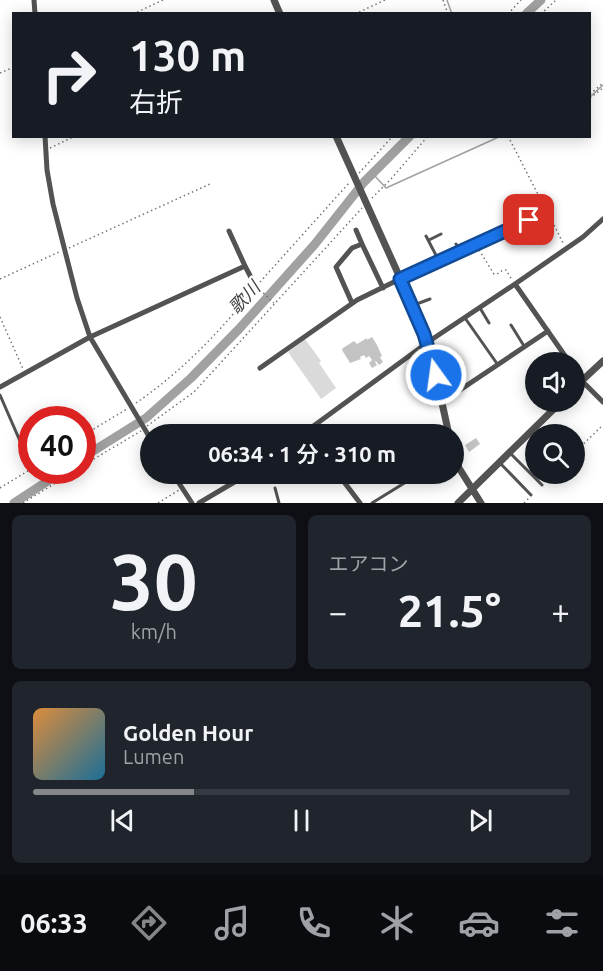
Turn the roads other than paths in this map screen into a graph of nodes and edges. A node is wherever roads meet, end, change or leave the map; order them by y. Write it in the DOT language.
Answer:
graph roads {
  1 [pos="45,138"];
  2 [pos="337,138"];
  3 [pos="547,212"];
  4 [pos="603,219"];
  5 [pos="356,230"];
  6 [pos="229,231"];
  7 [pos="441,234"];
  8 [pos="362,244"];
  9 [pos="456,244"];
  10 [pos="460,252"];
  11 [pos="439,261"];
  12 [pos="245,266"];
  13 [pos="400,279"];
  14 [pos="515,284"];
  15 [pos="256,287"];
  16 [pos="383,288"];
  17 [pos="429,299"];
  18 [pos="352,303"];
  19 [pos="412,305"];
  20 [pos="480,308"];
  21 [pos="465,318"];
  22 [pos="489,323"];
  23 [pos="511,325"];
  24 [pos="548,331"];
  25 [pos="90,337"];
  26 [pos="428,343"];
  27 [pos="524,347"];
  28 [pos="562,352"];
  29 [pos="603,361"];
  30 [pos="498,366"];
  31 [pos="260,368"];
  32 [pos="585,378"];
  33 [pos="585,384"];
  34 [pos="0,387"];
  35 [pos="0,395"];
  36 [pos="442,402"];
  37 [pos="603,402"];
  38 [pos="551,412"];
  39 [pos="141,424"];
  40 [pos="316,424"];
  41 [pos="447,424"];
  42 [pos="18,436"];
  43 [pos="510,453"];
  44 [pos="500,464"];
  45 [pos="464,476"];
  46 [pos="179,484"];
  47 [pos="231,484"];
  48 [pos="346,484"];
  49 [pos="403,484"];
  50 [pos="542,485"];
  51 [pos="275,488"];
  52 [pos="472,489"];
  53 [pos="531,495"];
  54 [pos="192,503"];
  55 [pos="199,503"];
  56 [pos="279,503"];
  57 [pos="360,503"];
  58 [pos="372,503"];
  59 [pos="458,503"];
  60 [pos="481,503"];
  1 -- 25 [label="street"];
  2 -- 13 [label="street"];
  3 -- 10 [label="street"];
  4 -- 14 [label="street"];
  5 -- 8 [label="street"];
  6 -- 12 [label="street"];
  7 -- 11 [label="lane"];
  8 -- 16 [label="street"];
  8 -- 18 [label="street"];
  9 -- 10 [label="lane"];
  10 -- 11 [label="street"];
  11 -- 13 [label="street"];
  12 -- 15 [label="street"];
  12 -- 25 [label="street"];
  13 -- 16 [label="street"];
  13 -- 19 [label="street"];
  14 -- 20 [label="street"];
  14 -- 24 [label="street"];
  16 -- 18 [label="street"];
  17 -- 19 [label="lane"];
  18 -- 31 [label="street"];
  19 -- 26 [label="street"];
  20 -- 21 [label="street"];
  20 -- 22 [label="lane"];
  21 -- 26 [label="street"];
  21 -- 30 [label="lane"];
  23 -- 27 [label="lane"];
  24 -- 27 [label="street"];
  24 -- 28 [label="street"];
  25 -- 34 [label="street"];
  25 -- 39 [label="street"];
  26 -- 36 [label="street"];
  26 -- 40 [label="street"];
  27 -- 30 [label="street"];
  29 -- 32 [label="street"];
  30 -- 36 [label="street"];
  33 -- 37 [label="street"];
  35 -- 42 [label="lane"];
  36 -- 41 [label="street"];
  38 -- 43 [label="street"];
  43 -- 44 [label="street"];
  43 -- 50 [label="lane"];
  44 -- 52 [label="street"];
  44 -- 53 [label="lane"];
  45 -- 52 [label="street"];
  46 -- 54 [label="street"];
  47 -- 55 [label="street"];
  48 -- 57 [label="street"];
  49 -- 58 [label="lane"];
  51 -- 56 [label="lane"];
  52 -- 59 [label="street"];
  52 -- 60 [label="street"];
}
